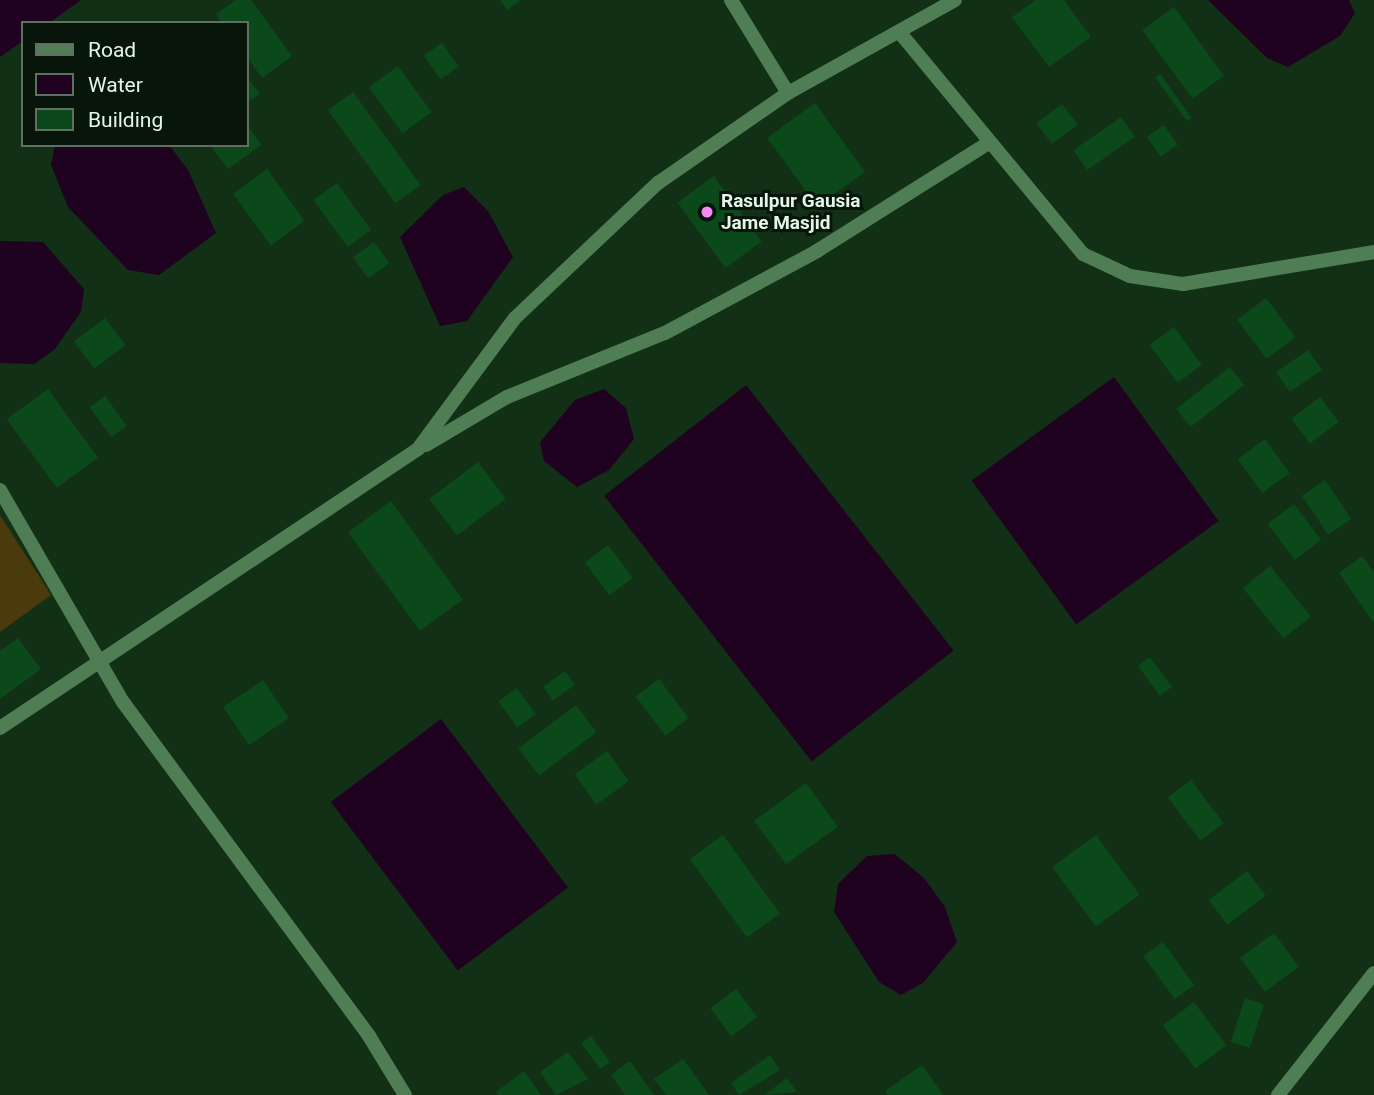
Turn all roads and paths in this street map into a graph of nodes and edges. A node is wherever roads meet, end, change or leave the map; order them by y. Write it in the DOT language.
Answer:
graph roads {
  1 [pos="731,0"];
  2 [pos="955,0"];
  3 [pos="901,34"];
  4 [pos="788,93"];
  5 [pos="990,142"];
  6 [pos="1374,252"];
  7 [pos="418,449"];
  8 [pos="0,490"];
  9 [pos="100,657"];
  10 [pos="0,728"];
  11 [pos="1374,973"];
  12 [pos="405,1095"];
  13 [pos="1278,1095"];
  1 -- 4 [label="street"];
  2 -- 3 [label="street"];
  3 -- 4 [label="street"];
  3 -- 5 [label="street"];
  4 -- 7 [label="street"];
  5 -- 6 [label="street"];
  5 -- 7 [label="street"];
  7 -- 9 [label="street"];
  8 -- 9 [label="street"];
  9 -- 10 [label="street"];
  9 -- 12 [label="street"];
  11 -- 13 [label="street"];
}
